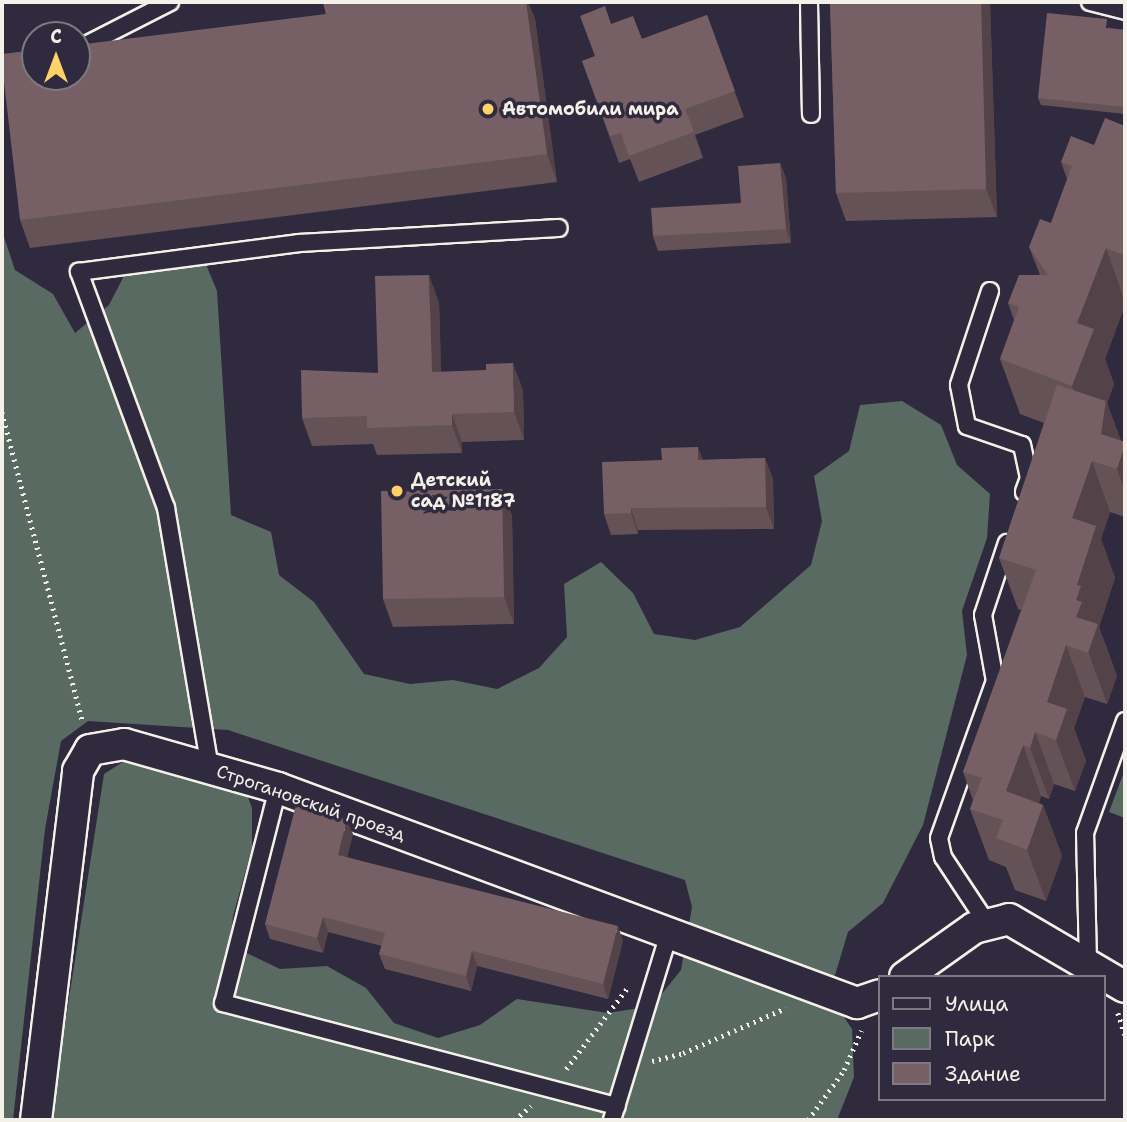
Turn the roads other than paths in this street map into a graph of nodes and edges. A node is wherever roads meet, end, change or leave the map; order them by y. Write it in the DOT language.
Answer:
graph roads {
  1 [pos="170,2"];
  2 [pos="809,2"];
  3 [pos="1090,2"];
  4 [pos="1125,11"];
  5 [pos="137,41"];
  6 [pos="811,114"];
  7 [pos="559,228"];
  8 [pos="990,291"];
  9 [pos="1125,721"];
  10 [pos="211,768"];
  11 [pos="278,788"];
  12 [pos="986,922"];
  13 [pos="669,933"];
  14 [pos="1088,963"];
  15 [pos="908,975"];
  16 [pos="1125,987"];
  17 [pos="878,997"];
  18 [pos="615,1113"];
  19 [pos="36,1120"];
  1 -- 5 [label="lane"];
  2 -- 6 [label="lane"];
  3 -- 4 [label="lane"];
  7 -- 10 [label="lane"];
  8 -- 12 [label="lane"];
  9 -- 14 [label="lane"];
  10 -- 11 [label="street, Строгановский проезд"];
  10 -- 19 [label="street, Строгановский проезд"];
  11 -- 13 [label="street, Строгановский проезд"];
  11 -- 18 [label="lane"];
  12 -- 14 [label="street"];
  12 -- 15 [label="street"];
  13 -- 17 [label="street, Строгановский проезд"];
  13 -- 18 [label="lane"];
  14 -- 16 [label="street"];
}
